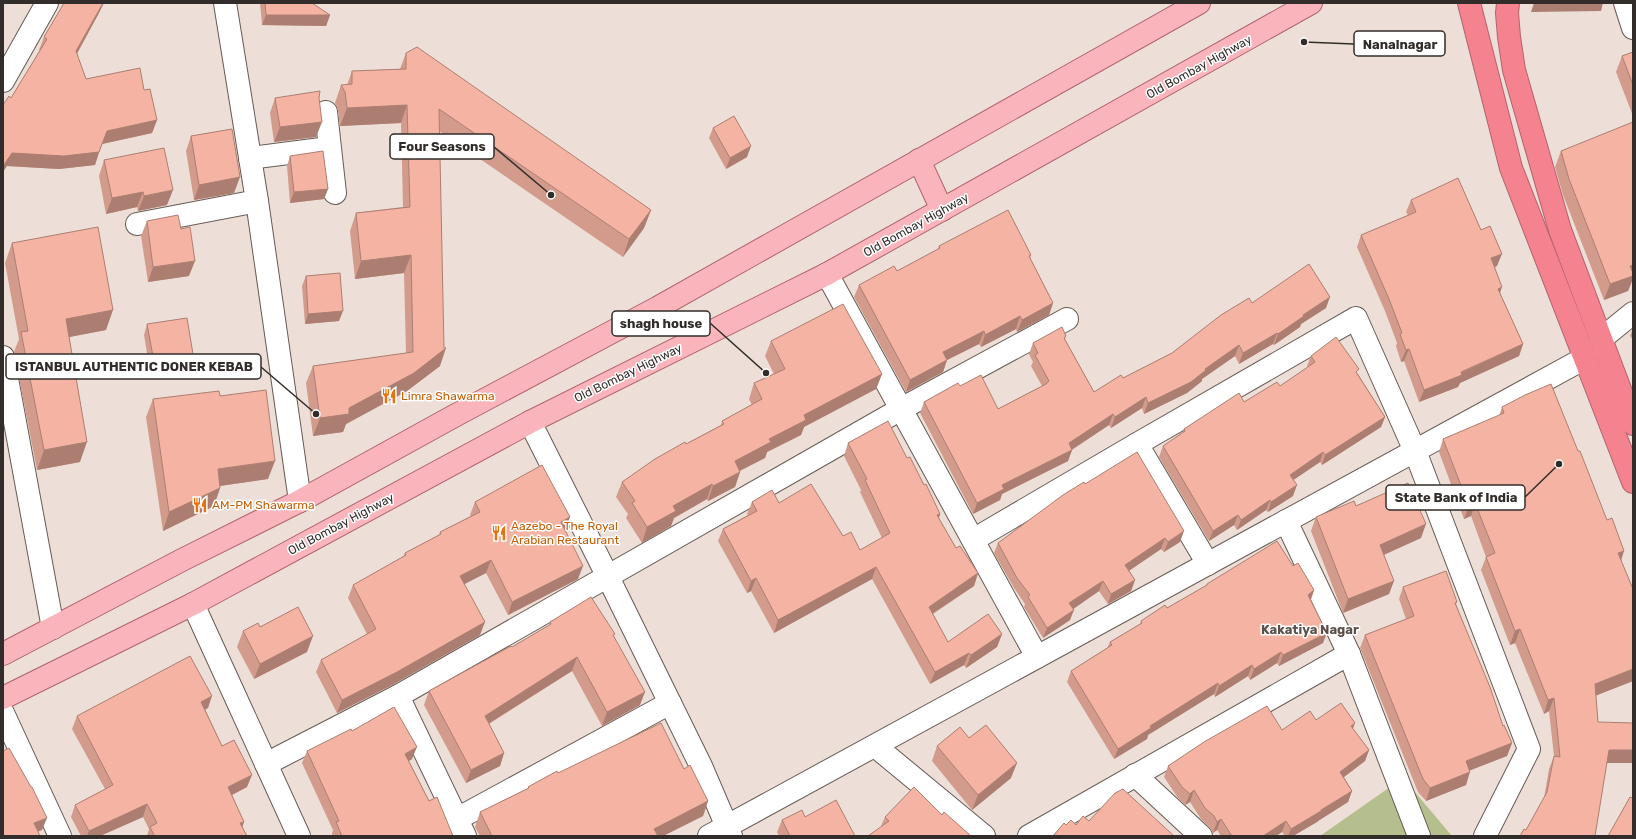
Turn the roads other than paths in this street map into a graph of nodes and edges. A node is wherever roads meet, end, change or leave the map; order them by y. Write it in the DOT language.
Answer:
graph roads {
  1 [pos="47,3"];
  2 [pos="224,3"];
  3 [pos="1199,3"];
  4 [pos="1311,3"];
  5 [pos="1468,3"];
  6 [pos="1508,3"];
  7 [pos="1625,3"];
  8 [pos="1633,28"];
  9 [pos="3,81"];
  10 [pos="326,112"];
  11 [pos="330,148"];
  12 [pos="250,158"];
  13 [pos="919,160"];
  14 [pos="335,193"];
  15 [pos="257,201"];
  16 [pos="942,210"];
  17 [pos="137,224"];
  18 [pos="827,274"];
  19 [pos="1633,313"];
  20 [pos="1066,319"];
  21 [pos="1601,340"];
  22 [pos="3,357"];
  23 [pos="1585,358"];
  24 [pos="901,409"];
  25 [pos="530,422"];
  26 [pos="1633,424"];
  27 [pos="1137,444"];
  28 [pos="1415,451"];
  29 [pos="1633,482"];
  30 [pos="300,501"];
  31 [pos="1286,521"];
  32 [pos="973,540"];
  33 [pos="1208,564"];
  34 [pos="608,577"];
  35 [pos="193,604"];
  36 [pos="53,628"];
  37 [pos="3,654"];
  38 [pos="1349,654"];
  39 [pos="1037,657"];
  40 [pos="398,696"];
  41 [pos="3,698"];
  42 [pos="670,703"];
  43 [pos="3,714"];
  44 [pos="875,746"];
  45 [pos="266,764"];
  46 [pos="1135,775"];
  47 [pos="461,827"];
  48 [pos="722,833"];
  49 [pos="60,836"];
  50 [pos="299,836"];
  51 [pos="984,836"];
  52 [pos="1029,836"];
  53 [pos="1201,836"];
  54 [pos="1419,836"];
  55 [pos="1485,836"];
  1 -- 9 [label="street"];
  2 -- 12 [label="street"];
  3 -- 13 [label="main road"];
  4 -- 16 [label="main road, Old Bombay Highway"];
  5 -- 23 [label="highway"];
  6 -- 21 [label="highway"];
  7 -- 8 [label="street"];
  10 -- 11 [label="street"];
  11 -- 12 [label="street"];
  11 -- 14 [label="street"];
  12 -- 15 [label="street"];
  13 -- 16 [label="main road"];
  13 -- 30 [label="main road"];
  15 -- 17 [label="street"];
  15 -- 30 [label="street"];
  16 -- 18 [label="main road, Old Bombay Highway"];
  18 -- 24 [label="street"];
  18 -- 25 [label="main road, Old Bombay Highway"];
  19 -- 21 [label="street"];
  20 -- 24 [label="street"];
  21 -- 26 [label="highway"];
  22 -- 36 [label="street"];
  23 -- 28 [label="street"];
  23 -- 29 [label="highway"];
  24 -- 32 [label="street"];
  24 -- 34 [label="street"];
  25 -- 34 [label="street"];
  25 -- 35 [label="main road, Old Bombay Highway"];
  27 -- 28 [label="street"];
  27 -- 32 [label="street"];
  27 -- 33 [label="street"];
  28 -- 31 [label="street"];
  28 -- 55 [label="street"];
  30 -- 36 [label="main road"];
  31 -- 33 [label="street"];
  31 -- 38 [label="street"];
  32 -- 39 [label="street"];
  33 -- 39 [label="street"];
  34 -- 40 [label="street"];
  34 -- 42 [label="street"];
  35 -- 41 [label="main road, Old Bombay Highway"];
  35 -- 45 [label="street"];
  36 -- 37 [label="main road"];
  38 -- 46 [label="street"];
  38 -- 54 [label="street"];
  39 -- 44 [label="street"];
  40 -- 45 [label="street"];
  40 -- 47 [label="street"];
  42 -- 47 [label="street"];
  42 -- 48 [label="street"];
  43 -- 49 [label="street"];
  44 -- 48 [label="street"];
  44 -- 51 [label="street"];
  45 -- 50 [label="street"];
  46 -- 52 [label="street"];
  46 -- 53 [label="street"];
}
